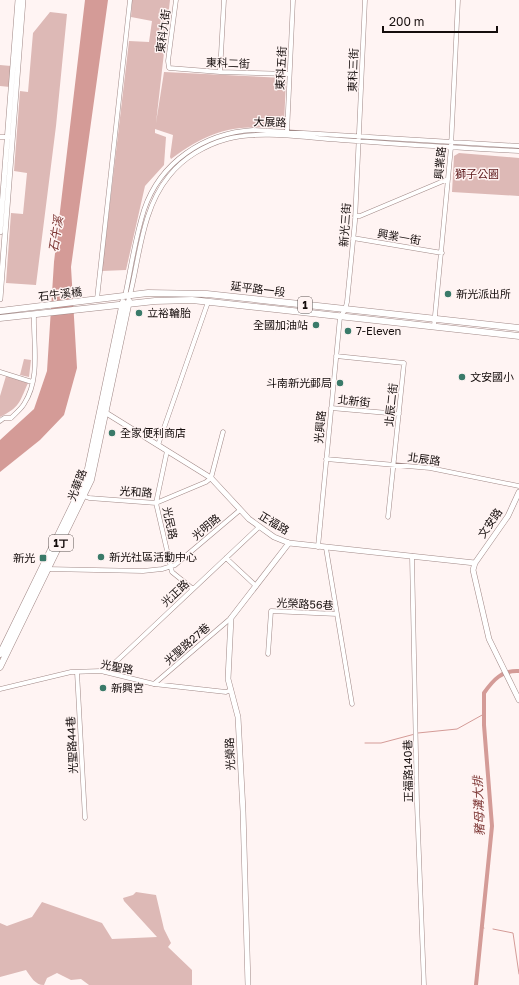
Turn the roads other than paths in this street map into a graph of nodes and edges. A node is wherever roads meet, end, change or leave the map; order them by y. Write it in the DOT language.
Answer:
graph roads {
  1 [pos="18,0"];
  2 [pos="23,0"];
  3 [pos="130,0"];
  4 [pos="176,0"];
  5 [pos="224,0"];
  6 [pos="293,0"];
  7 [pos="365,0"];
  8 [pos="458,0"];
  9 [pos="167,65"];
  10 [pos="220,72"];
  11 [pos="289,74"];
  12 [pos="287,132"];
  13 [pos="0,136"];
  14 [pos="359,136"];
  15 [pos="7,137"];
  16 [pos="286,137"];
  17 [pos="13,138"];
  18 [pos="359,141"];
  19 [pos="451,142"];
  20 [pos="519,146"];
  21 [pos="451,147"];
  22 [pos="519,151"];
  23 [pos="448,179"];
  24 [pos="355,216"];
  25 [pos="2,223"];
  26 [pos="0,232"];
  27 [pos="354,238"];
  28 [pos="442,253"];
  29 [pos="128,296"];
  30 [pos="244,297"];
  31 [pos="0,299"];
  32 [pos="97,299"];
  33 [pos="90,300"];
  34 [pos="208,302"];
  35 [pos="292,303"];
  36 [pos="126,304"];
  37 [pos="243,306"];
  38 [pos="90,308"];
  39 [pos="345,310"];
  40 [pos="0,311"];
  41 [pos="291,311"];
  42 [pos="33,315"];
  43 [pos="340,317"];
  44 [pos="0,318"];
  45 [pos="435,319"];
  46 [pos="434,326"];
  47 [pos="519,328"];
  48 [pos="519,336"];
  49 [pos="336,356"];
  50 [pos="0,372"];
  51 [pos="32,382"];
  52 [pos="331,408"];
  53 [pos="103,412"];
  54 [pos="399,414"];
  55 [pos="0,421"];
  56 [pos="223,432"];
  57 [pos="158,445"];
  58 [pos="167,451"];
  59 [pos="326,459"];
  60 [pos="394,465"];
  61 [pos="211,478"];
  62 [pos="519,486"];
  63 [pos="519,492"];
  64 [pos="82,495"];
  65 [pos="156,503"];
  66 [pos="240,510"];
  67 [pos="388,517"];
  68 [pos="258,527"];
  69 [pos="288,543"];
  70 [pos="318,547"];
  71 [pos="326,548"];
  72 [pos="412,556"];
  73 [pos="226,558"];
  74 [pos="474,564"];
  75 [pos="170,567"];
  76 [pos="46,568"];
  77 [pos="256,586"];
  78 [pos="193,589"];
  79 [pos="24,613"];
  80 [pos="338,614"];
  81 [pos="231,618"];
  82 [pos="0,654"];
  83 [pos="268,654"];
  84 [pos="0,667"];
  85 [pos="77,672"];
  86 [pos="105,672"];
  87 [pos="154,684"];
  88 [pos="0,689"];
  89 [pos="231,690"];
  90 [pos="519,700"];
  91 [pos="352,704"];
  92 [pos="84,818"];
  93 [pos="248,985"];
  94 [pos="424,985"];
  1 -- 15 [label="street"];
  2 -- 17 [label="street"];
  3 -- 32 [label="street"];
  4 -- 9 [label="street, 東科九街"];
  5 -- 10 [label="street"];
  6 -- 11 [label="street, 東科五街"];
  7 -- 14 [label="street, 東科三街"];
  8 -- 19 [label="street, 興業路"];
  9 -- 10 [label="street, 東科二街"];
  10 -- 11 [label="street, 東科二街"];
  11 -- 12 [label="street, 東科五街"];
  12 -- 14 [label="street, 大展路"];
  12 -- 16 [label="street, 東科五街"];
  12 -- 29 [label="street, 大展路"];
  13 -- 15 [label="street"];
  14 -- 18 [label="street, 東科三街"];
  14 -- 19 [label="street, 大展路"];
  15 -- 17 [label="street"];
  15 -- 25 [label="street"];
  16 -- 18 [label="street, 大展路"];
  16 -- 29 [label="street, 大展路"];
  17 -- 25 [label="street"];
  18 -- 21 [label="street, 大展路"];
  18 -- 24 [label="street, 新光三街"];
  19 -- 20 [label="street, 大展路"];
  19 -- 21 [label="street, 興業路"];
  21 -- 22 [label="street, 大展路"];
  21 -- 23 [label="street, 興業路"];
  23 -- 24 [label="street"];
  23 -- 28 [label="street, 興業路"];
  24 -- 27 [label="street, 新光三街"];
  25 -- 26 [label="street"];
  25 -- 31 [label="street"];
  27 -- 28 [label="street, 興業一街"];
  27 -- 39 [label="street, 新光三街"];
  28 -- 45 [label="street, 興業路"];
  29 -- 30 [label="main road, 延平路一段 / 1"];
  29 -- 32 [label="main road, 延平路一段 / 1"];
  29 -- 36 [label="main road, 光華路 / 1丁"];
  30 -- 35 [label="main road, 延平路一段 / 1"];
  30 -- 37 [label="main road"];
  32 -- 33 [label="main road, 延平路一段 / 1"];
  33 -- 40 [label="main road, 石牛溪橋 / 1"];
  34 -- 36 [label="main road, 延平路一段 / 1"];
  34 -- 37 [label="main road, 延平路一段 / 1"];
  34 -- 57 [label="street"];
  35 -- 39 [label="main road, 延平路一段 / 1"];
  35 -- 41 [label="main road"];
  36 -- 38 [label="main road, 延平路一段 / 1"];
  36 -- 53 [label="main road, 光華路 / 1丁"];
  37 -- 41 [label="main road, 延平路一段 / 1"];
  38 -- 42 [label="main road, 石牛溪橋 / 1"];
  39 -- 43 [label="street, 光興路"];
  39 -- 45 [label="main road, 延平路一段 / 1"];
  41 -- 43 [label="main road, 延平路一段 / 1"];
  42 -- 44 [label="main road, 1"];
  42 -- 51 [label="street"];
  43 -- 46 [label="main road, 延平路一段 / 1"];
  43 -- 49 [label="street, 光興路"];
  45 -- 46 [label="street, 興業路"];
  45 -- 47 [label="main road, 延平路一段 / 1"];
  46 -- 48 [label="main road, 延平路一段 / 1"];
  49 -- 52 [label="street, 光興路"];
  49 -- 54 [label="street, 北辰二街"];
  50 -- 51 [label="street"];
  51 -- 55 [label="street"];
  52 -- 54 [label="street, 北新街"];
  52 -- 59 [label="street, 光興路"];
  53 -- 57 [label="street, 正福路"];
  53 -- 64 [label="main road, 光華路 / 1丁"];
  54 -- 60 [label="street, 北辰二街"];
  56 -- 61 [label="street"];
  57 -- 58 [label="street, 正福路"];
  58 -- 61 [label="street, 正福路"];
  58 -- 65 [label="street, 光民路"];
  59 -- 60 [label="street, 北辰路"];
  59 -- 70 [label="street, 光興路"];
  60 -- 62 [label="street, 北辰路"];
  60 -- 67 [label="street, 北辰二街"];
  61 -- 65 [label="street, 光和路"];
  61 -- 66 [label="street, 正福路"];
  63 -- 74 [label="street, 文安路"];
  64 -- 65 [label="street, 光和路"];
  64 -- 76 [label="main road, 光華路 / 1丁"];
  65 -- 75 [label="street, 光民路"];
  66 -- 68 [label="street, 正福路"];
  66 -- 75 [label="street, 光明路"];
  68 -- 69 [label="street, 正福路"];
  68 -- 73 [label="street, 光正路"];
  69 -- 70 [label="street, 正福路"];
  69 -- 77 [label="street"];
  70 -- 71 [label="street, 正福路"];
  71 -- 72 [label="street, 正福路"];
  71 -- 80 [label="street"];
  72 -- 74 [label="street, 正福路"];
  72 -- 94 [label="street, 正福路140巷"];
  73 -- 77 [label="street"];
  73 -- 78 [label="street, 光正路"];
  74 -- 90 [label="street"];
  75 -- 76 [label="street, 光明路"];
  75 -- 78 [label="street"];
  76 -- 79 [label="main road, 光華路 / 1丁"];
  77 -- 81 [label="street"];
  78 -- 86 [label="street, 光正路"];
  79 -- 82 [label="main road, 光華路 / 1丁"];
  79 -- 84 [label="main road, 光華路 / 1丁"];
  80 -- 83 [label="street, 光榮路56巷"];
  80 -- 91 [label="street, 光榮路56巷"];
  81 -- 87 [label="street, 光聖路27巷"];
  81 -- 89 [label="street, 光榮路"];
  85 -- 86 [label="street, 光聖路"];
  85 -- 88 [label="street, 光聖路"];
  85 -- 92 [label="street, 光聖路44巷"];
  86 -- 87 [label="street, 光聖路"];
  87 -- 89 [label="street, 光聖路"];
  89 -- 93 [label="street, 光榮路"];
}
